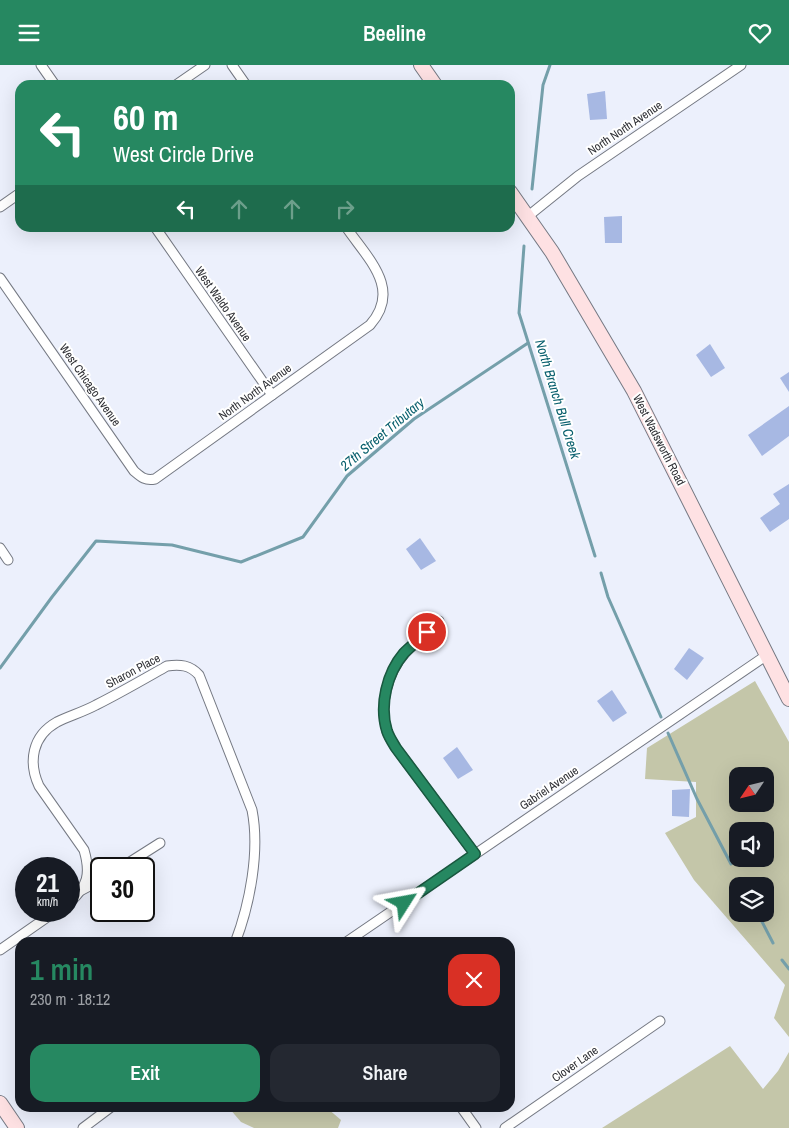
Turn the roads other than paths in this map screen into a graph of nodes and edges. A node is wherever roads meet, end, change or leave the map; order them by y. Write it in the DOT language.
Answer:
graph roads {
  1 [pos="41,65"];
  2 [pos="205,65"];
  3 [pos="232,65"];
  4 [pos="421,65"];
  5 [pos="741,65"];
  6 [pos="52,80"];
  7 [pos="183,80"];
  8 [pos="242,80"];
  9 [pos="432,80"];
  10 [pos="15,196"];
  11 [pos="515,199"];
  12 [pos="0,207"];
  13 [pos="527,217"];
  14 [pos="158,232"];
  15 [pos="350,232"];
  16 [pos="0,278"];
  17 [pos="272,395"];
  18 [pos="170,468"];
  19 [pos="0,548"];
  20 [pos="8,560"];
  21 [pos="439,621"];
  22 [pos="767,655"];
  23 [pos="789,699"];
  24 [pos="160,843"];
  25 [pos="475,854"];
  26 [pos="138,857"];
  27 [pos="90,886"];
  28 [pos="81,891"];
  29 [pos="40,922"];
  30 [pos="19,937"];
  31 [pos="237,937"];
  32 [pos="353,937"];
  33 [pos="15,940"];
  34 [pos="0,950"];
  35 [pos="660,1021"];
  36 [pos="0,1103"];
  37 [pos="105,1112"];
  38 [pos="465,1112"];
  39 [pos="17,1128"];
  40 [pos="83,1128"];
  41 [pos="476,1128"];
  42 [pos="505,1128"];
  1 -- 6 [label="street"];
  2 -- 7 [label="street"];
  3 -- 8 [label="street"];
  4 -- 9 [label="main road"];
  5 -- 13 [label="street, North North Avenue"];
  10 -- 12 [label="street"];
  11 -- 13 [label="main road, West Wadsworth Road"];
  13 -- 22 [label="main road, West Wadsworth Road"];
  14 -- 17 [label="street, West Waldo Avenue"];
  15 -- 17 [label="street, North North Avenue"];
  16 -- 18 [label="street, West Chicago Avenue"];
  17 -- 18 [label="street, North North Avenue"];
  19 -- 20 [label="street"];
  21 -- 25 [label="street"];
  22 -- 23 [label="main road, West Wadsworth Road"];
  22 -- 25 [label="street, Gabriel Avenue"];
  24 -- 26 [label="street"];
  25 -- 32 [label="street, Gabriel Avenue"];
  27 -- 28 [label="street, Sharon Place"];
  28 -- 31 [label="street, Sharon Place"];
  29 -- 30 [label="street"];
  33 -- 34 [label="street"];
  35 -- 42 [label="street, Clover Lane"];
  36 -- 39 [label="main road"];
  37 -- 40 [label="street"];
  38 -- 41 [label="street"];
}
